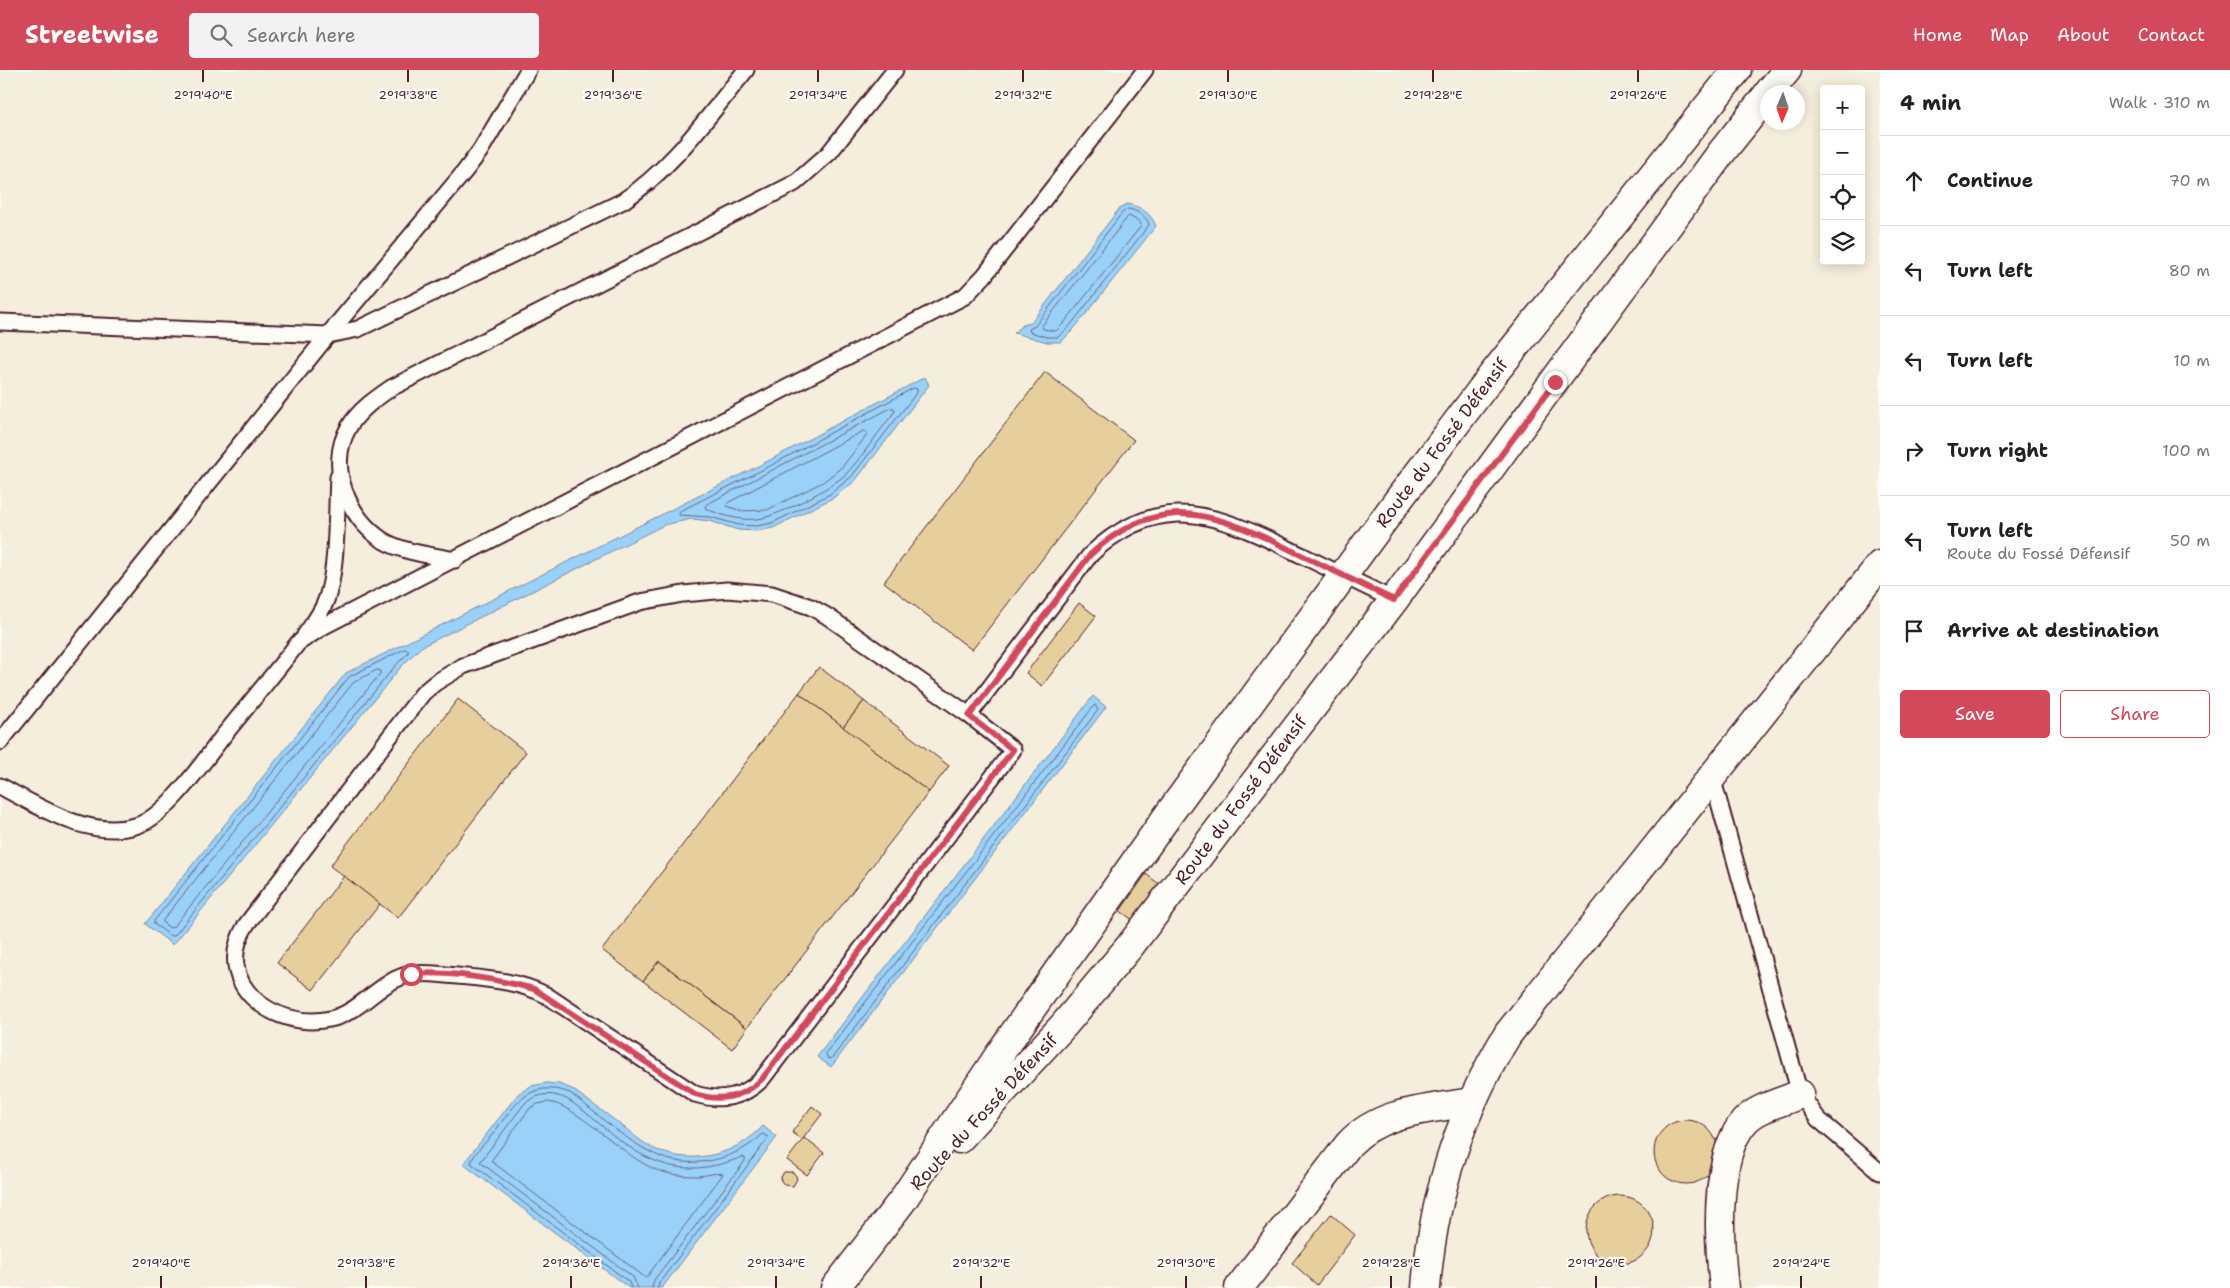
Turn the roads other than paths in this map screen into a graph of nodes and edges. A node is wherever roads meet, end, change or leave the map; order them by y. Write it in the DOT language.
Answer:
graph roads {
  1 [pos="528,70"];
  2 [pos="746,70"];
  3 [pos="895,70"];
  4 [pos="1145,70"];
  5 [pos="1737,70"];
  6 [pos="1787,70"];
  7 [pos="1775,85"];
  8 [pos="1760,103"];
  9 [pos="0,322"];
  10 [pos="328,335"];
  11 [pos="339,464"];
  12 [pos="455,560"];
  13 [pos="1880,565"];
  14 [pos="1343,575"];
  15 [pos="1394,600"];
  16 [pos="298,644"];
  17 [pos="969,716"];
  18 [pos="0,742"];
  19 [pos="1712,777"];
  20 [pos="0,786"];
  21 [pos="1800,1094"];
  22 [pos="1472,1102"];
  23 [pos="1880,1172"];
  24 [pos="902,1201"];
  25 [pos="835,1288"];
  26 [pos="1239,1288"];
  27 [pos="1426,1288"];
  28 [pos="1724,1288"];
  1 -- 10 [label="lane"];
  2 -- 10 [label="lane"];
  3 -- 11 [label="lane"];
  4 -- 12 [label="lane"];
  5 -- 14 [label="street, Route du Fossé Défensif"];
  6 -- 7 [label="street, Route du Fossé Défensif"];
  8 -- 15 [label="street, Route du Fossé Défensif"];
  9 -- 10 [label="lane"];
  10 -- 18 [label="lane"];
  11 -- 12 [label="lane"];
  11 -- 16 [label="lane"];
  12 -- 16 [label="lane"];
  13 -- 19 [label="street"];
  14 -- 15 [label="lane"];
  14 -- 17 [label="lane"];
  14 -- 24 [label="street, Route du Fossé Défensif"];
  15 -- 24 [label="street, Route du Fossé Défensif"];
  16 -- 20 [label="lane"];
  17 -- 17 [label="lane"];
  19 -- 21 [label="lane"];
  19 -- 22 [label="street"];
  21 -- 23 [label="lane"];
  21 -- 28 [label="street"];
  22 -- 26 [label="street"];
  22 -- 27 [label="street"];
  24 -- 25 [label="street"];
}
